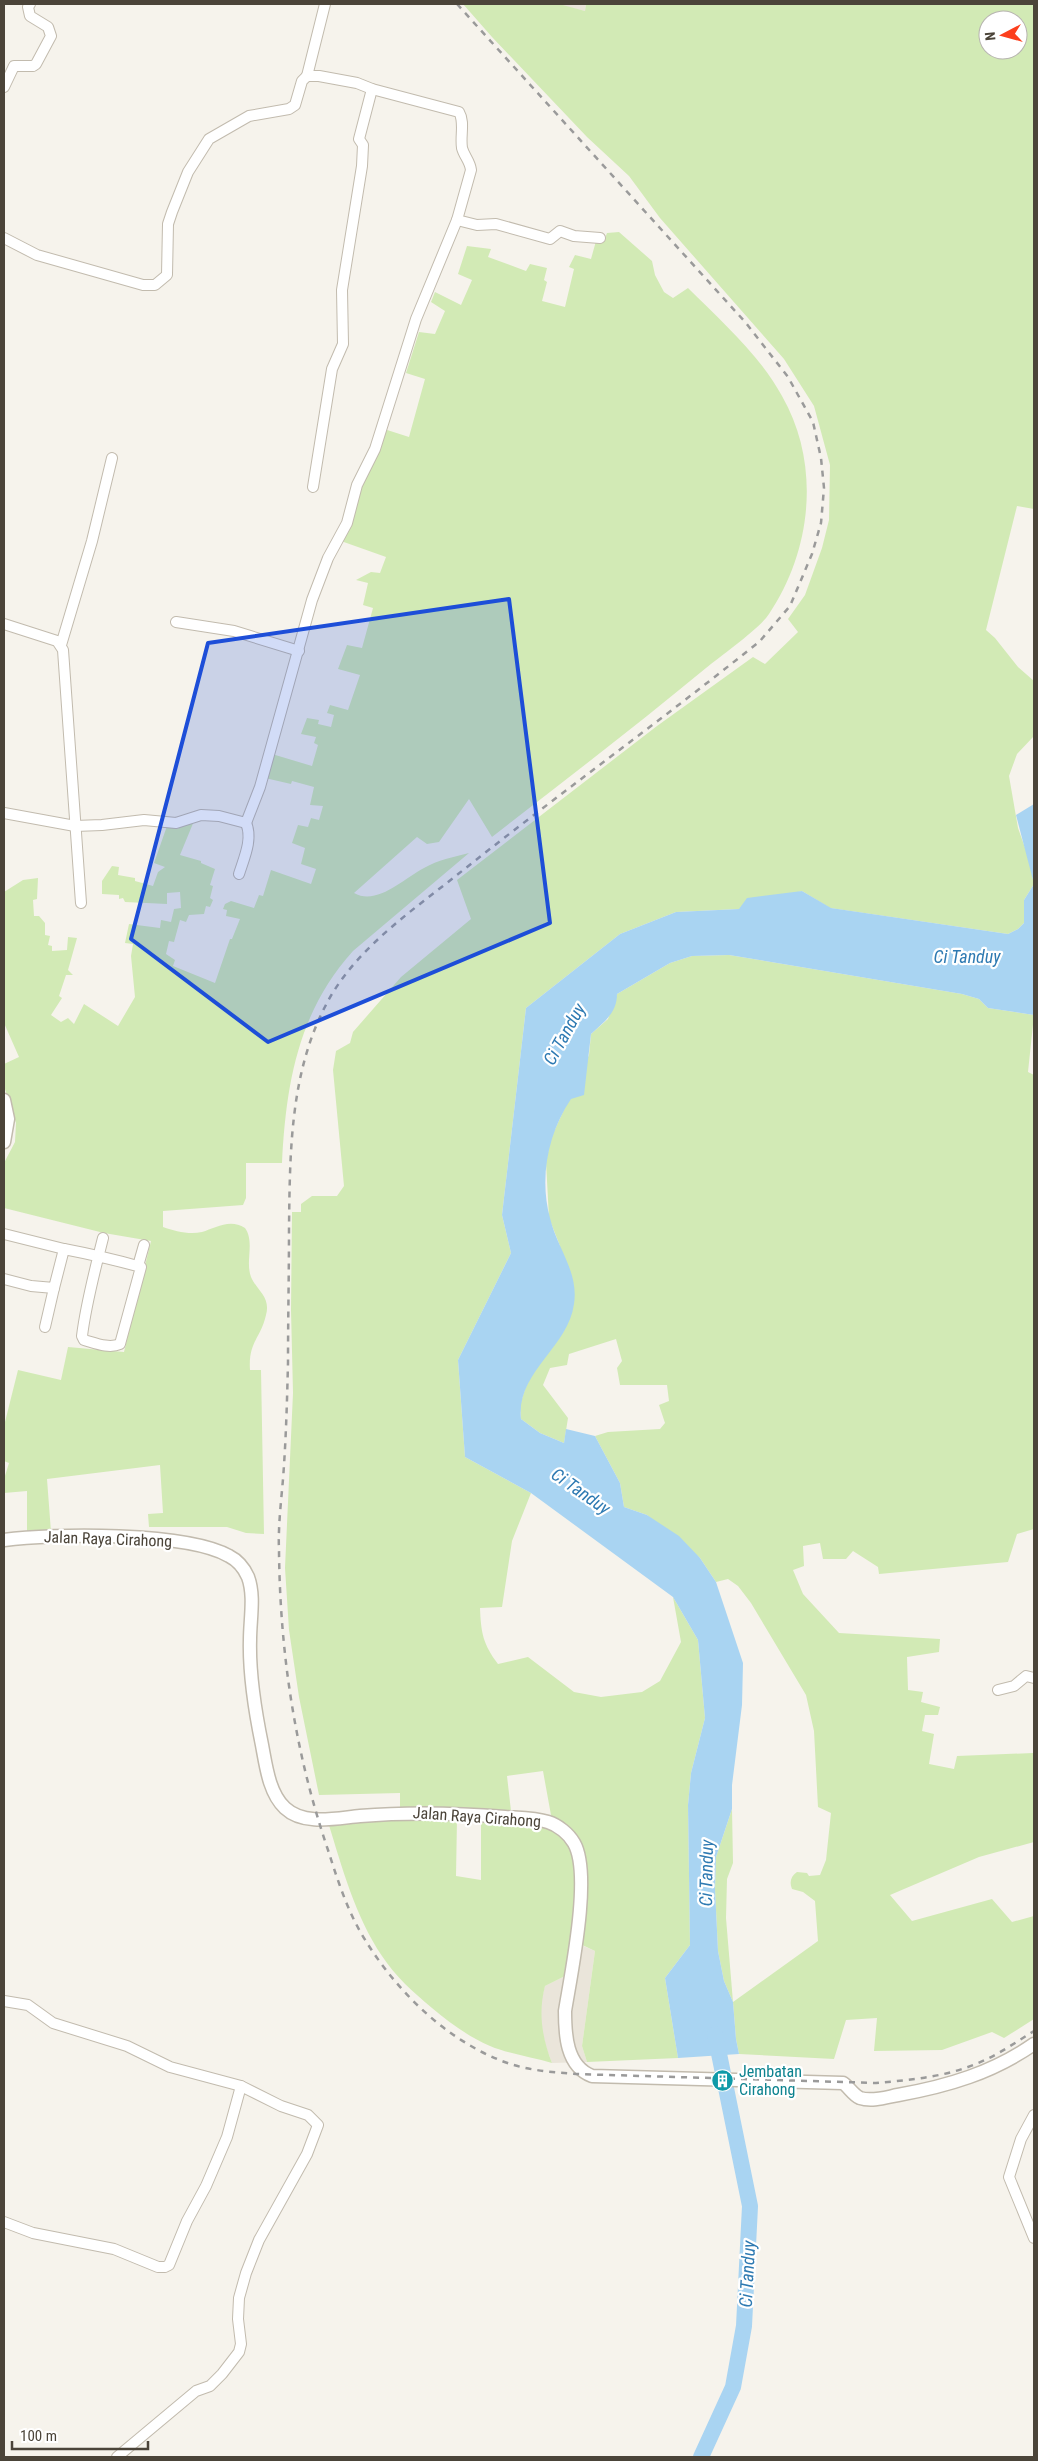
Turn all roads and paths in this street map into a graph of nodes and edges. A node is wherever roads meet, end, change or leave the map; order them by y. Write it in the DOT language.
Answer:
graph roads {
  1 [pos="30,4"];
  2 [pos="325,4"];
  3 [pos="307,76"];
  4 [pos="4,86"];
  5 [pos="372,89"];
  6 [pos="458,220"];
  7 [pos="4,238"];
  8 [pos="600,238"];
  9 [pos="112,458"];
  10 [pos="313,487"];
  11 [pos="176,622"];
  12 [pos="4,624"];
  13 [pos="61,645"];
  14 [pos="299,651"];
  15 [pos="4,813"];
  16 [pos="246,823"];
  17 [pos="75,826"];
  18 [pos="239,874"];
  19 [pos="81,903"];
  20 [pos="4,1100"];
  21 [pos="4,1142"];
  22 [pos="4,1234"];
  23 [pos="103,1238"];
  24 [pos="144,1244"];
  25 [pos="64,1249"];
  26 [pos="98,1256"];
  27 [pos="138,1266"];
  28 [pos="4,1279"];
  29 [pos="54,1288"];
  30 [pos="45,1327"];
  31 [pos="4,1540"];
  32 [pos="1034,1678"];
  33 [pos="998,1690"];
  34 [pos="4,2001"];
  35 [pos="1034,2044"];
  36 [pos="241,2086"];
  37 [pos="1034,2115"];
  38 [pos="4,2222"];
  39 [pos="1034,2238"];
  40 [pos="118,2457"];
  1 -- 4 [label="street"];
  2 -- 3 [label="street"];
  3 -- 5 [label="street"];
  3 -- 7 [label="street"];
  5 -- 6 [label="street"];
  5 -- 10 [label="street"];
  6 -- 8 [label="street"];
  6 -- 14 [label="street"];
  9 -- 13 [label="street"];
  11 -- 14 [label="street"];
  12 -- 13 [label="street"];
  13 -- 17 [label="street"];
  14 -- 16 [label="street"];
  15 -- 17 [label="street"];
  16 -- 17 [label="street"];
  16 -- 18 [label="street"];
  17 -- 19 [label="street"];
  20 -- 21 [label="street"];
  22 -- 25 [label="street"];
  23 -- 26 [label="street"];
  24 -- 27 [label="street"];
  25 -- 26 [label="street"];
  25 -- 29 [label="street"];
  26 -- 27 [label="street"];
  26 -- 27 [label="street"];
  28 -- 29 [label="street"];
  29 -- 30 [label="street"];
  31 -- 35 [label="street, Jalan Raya Cirahong"];
  32 -- 33 [label="street"];
  34 -- 36 [label="street"];
  36 -- 38 [label="street"];
  36 -- 40 [label="street"];
  37 -- 39 [label="street"];
}
